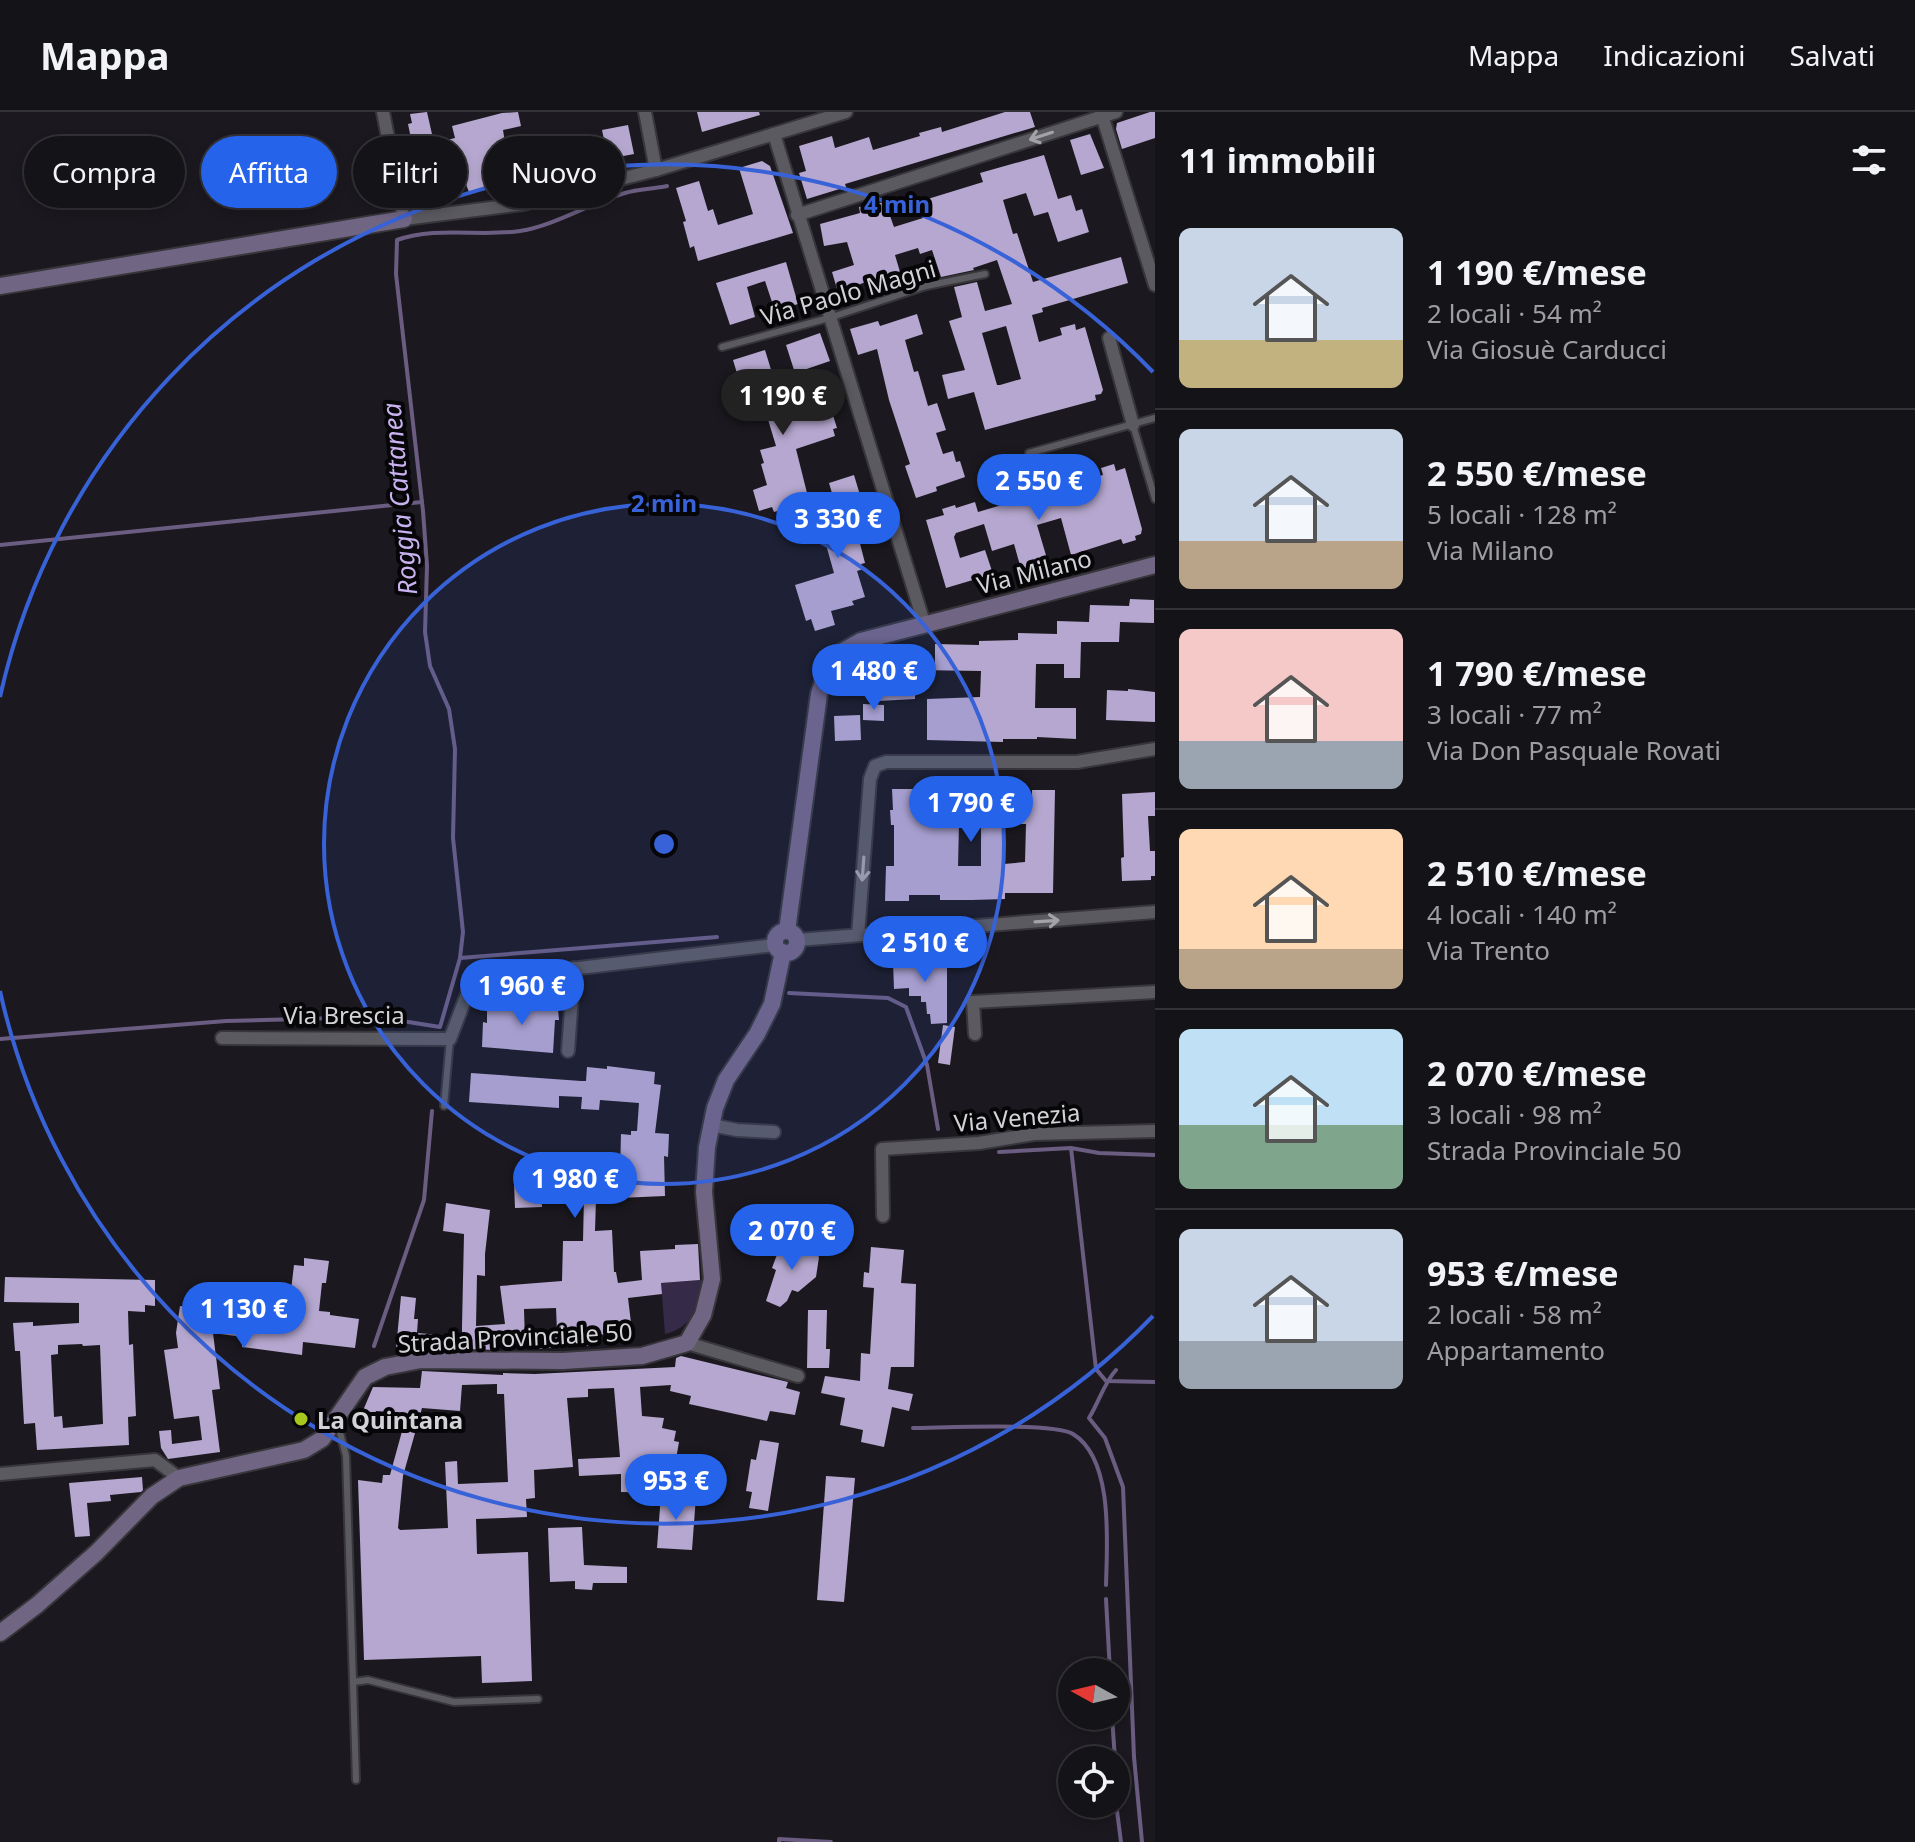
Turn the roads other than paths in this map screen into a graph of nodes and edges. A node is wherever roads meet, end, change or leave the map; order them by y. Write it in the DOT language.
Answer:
graph roads {
  1 [pos="383,112"];
  2 [pos="645,112"];
  3 [pos="846,112"];
  4 [pos="1116,112"];
  5 [pos="1102,114"];
  6 [pos="774,134"];
  7 [pos="656,170"];
  8 [pos="797,215"];
  9 [pos="404,219"];
  10 [pos="1155,238"];
  11 [pos="1142,242"];
  12 [pos="985,274"];
  13 [pos="1155,285"];
  14 [pos="0,286"];
  15 [pos="829,318"];
  16 [pos="1109,338"];
  17 [pos="722,347"];
  18 [pos="1155,418"];
  19 [pos="1133,425"];
  20 [pos="1029,453"];
  21 [pos="1155,499"];
  22 [pos="1155,565"];
  23 [pos="924,623"];
  24 [pos="1155,749"];
  25 [pos="1155,912"];
  26 [pos="792,935"];
  27 [pos="858,935"];
  28 [pos="779,949"];
  29 [pos="574,968"];
  30 [pos="1155,992"];
  31 [pos="975,1034"];
  32 [pos="222,1038"];
  33 [pos="450,1039"];
  34 [pos="568,1051"];
  35 [pos="444,1106"];
  36 [pos="711,1125"];
  37 [pos="1155,1131"];
  38 [pos="774,1132"];
  39 [pos="883,1216"];
  40 [pos="687,1343"];
  41 [pos="798,1376"];
  42 [pos="337,1421"];
  43 [pos="0,1474"];
  44 [pos="179,1478"];
  45 [pos="0,1633"];
  46 [pos="353,1682"];
  47 [pos="538,1699"];
  48 [pos="356,1780"];
  1 -- 9 [label="street"];
  2 -- 7 [label="street"];
  3 -- 6 [label="street"];
  4 -- 5 [label="street"];
  5 -- 8 [label="street, one-way"];
  5 -- 11 [label="street"];
  6 -- 7 [label="street"];
  6 -- 8 [label="street"];
  7 -- 9 [label="street"];
  8 -- 15 [label="street"];
  9 -- 14 [label="street"];
  10 -- 11 [label="street"];
  11 -- 13 [label="street"];
  12 -- 15 [label="lane, Via Paolo Magni"];
  15 -- 17 [label="lane, Via Paolo Magni"];
  15 -- 23 [label="street"];
  16 -- 19 [label="street"];
  18 -- 19 [label="lane"];
  19 -- 20 [label="lane"];
  19 -- 21 [label="lane"];
  22 -- 23 [label="street, Via Milano"];
  23 -- 26 [label="street"];
  24 -- 27 [label="street, one-way"];
  27 -- 25 [label="street, one-way"];
  26 -- 27 [label="street"];
  26 -- 28 [label="street"];
  28 -- 29 [label="street"];
  28 -- 36 [label="street"];
  29 -- 33 [label="street"];
  29 -- 34 [label="street"];
  30 -- 31 [label="street"];
  32 -- 33 [label="street, Via Brescia"];
  33 -- 35 [label="lane"];
  36 -- 38 [label="street"];
  36 -- 40 [label="street"];
  37 -- 39 [label="street, Via Venezia"];
  40 -- 41 [label="street"];
  40 -- 42 [label="street, Strada Provinciale 50"];
  42 -- 44 [label="street, Strada Provinciale 50"];
  42 -- 46 [label="lane"];
  43 -- 44 [label="street"];
  44 -- 45 [label="street"];
  46 -- 47 [label="lane"];
  46 -- 48 [label="lane"];
}
